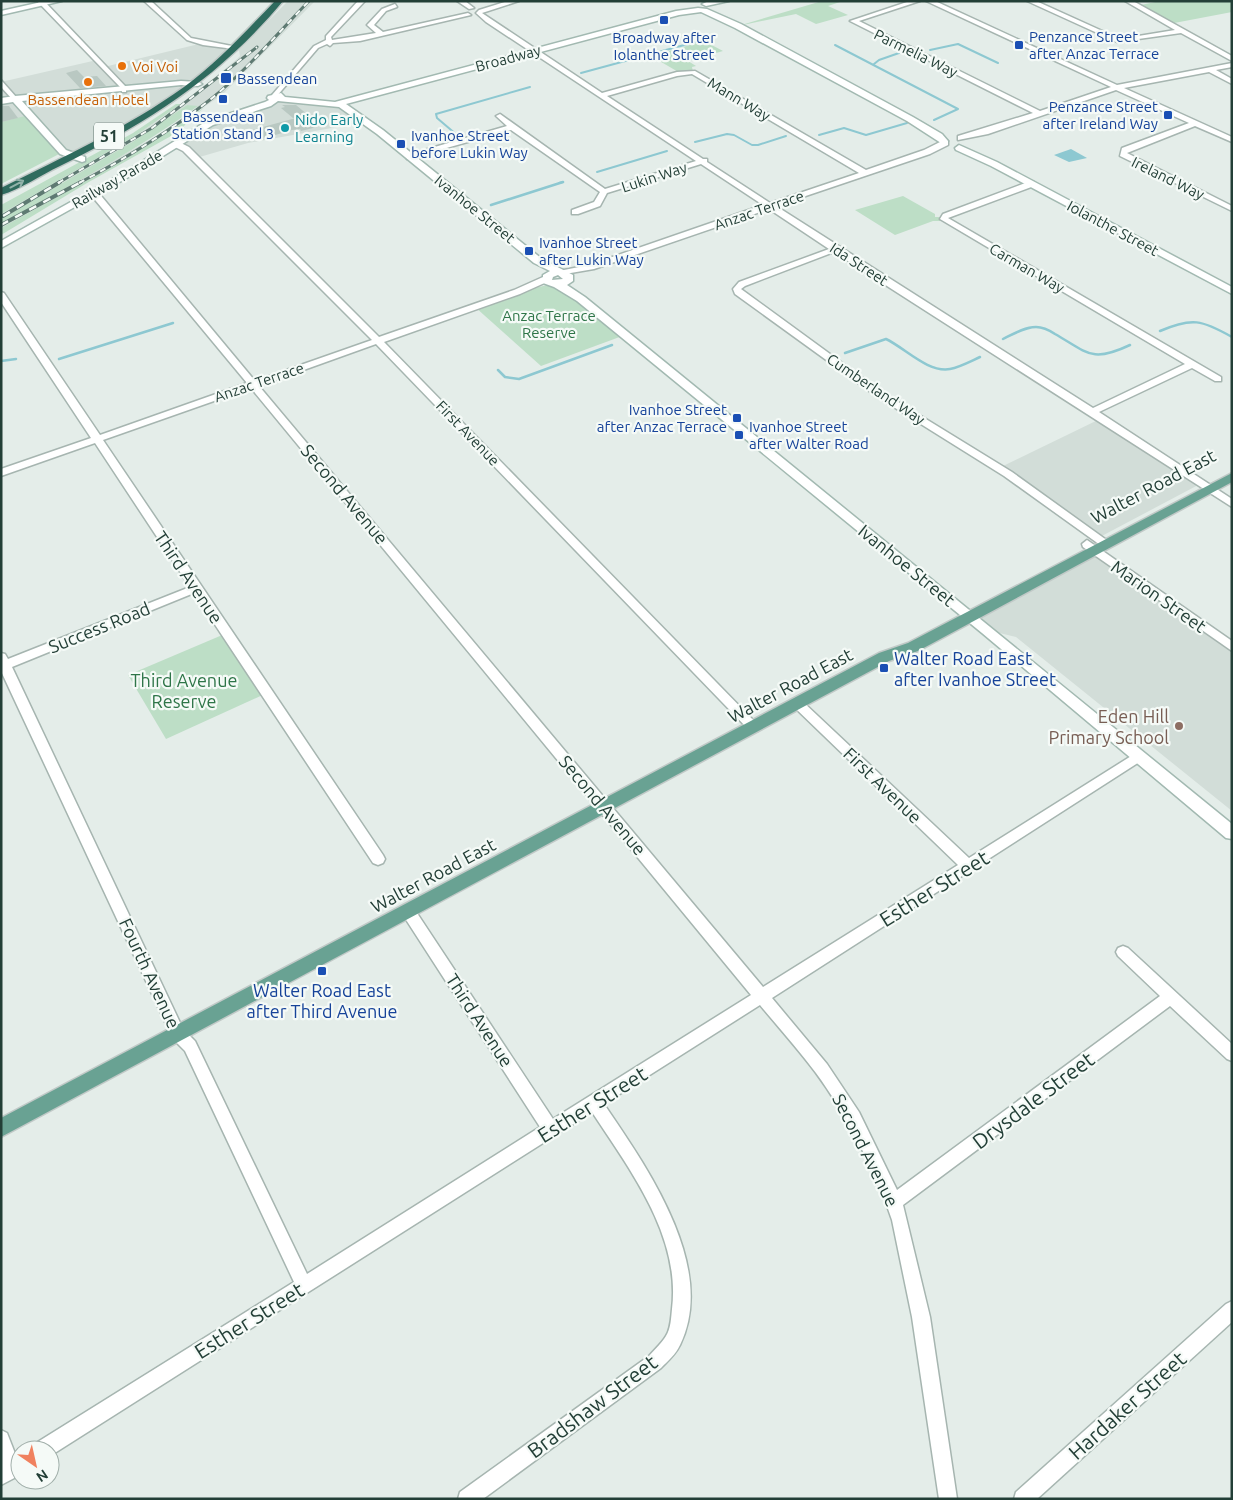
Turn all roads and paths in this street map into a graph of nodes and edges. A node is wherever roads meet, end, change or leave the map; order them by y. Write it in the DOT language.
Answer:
graph roads {
  1 [pos="58,1"];
  2 [pos="147,1"];
  3 [pos="279,1"];
  4 [pos="362,1"];
  5 [pos="516,1"];
  6 [pos="726,1"];
  7 [pos="917,1"];
  8 [pos="929,1"];
  9 [pos="1030,1"];
  10 [pos="1128,1"];
  11 [pos="41,3"];
  12 [pos="395,6"];
  13 [pos="700,6"];
  14 [pos="470,10"];
  15 [pos="1,13"];
  16 [pos="1181,31"];
  17 [pos="381,34"];
  18 [pos="330,40"];
  19 [pos="234,47"];
  20 [pos="535,51"];
  21 [pos="1232,58"];
  22 [pos="1232,65"];
  23 [pos="1210,69"];
  24 [pos="1,82"];
  25 [pos="1232,82"];
  26 [pos="193,85"];
  27 [pos="1118,87"];
  28 [pos="124,89"];
  29 [pos="602,95"];
  30 [pos="276,97"];
  31 [pos="16,100"];
  32 [pos="1,102"];
  33 [pos="340,103"];
  34 [pos="1040,114"];
  35 [pos="500,116"];
  36 [pos="1196,123"];
  37 [pos="512,127"];
  38 [pos="1232,140"];
  39 [pos="956,143"];
  40 [pos="176,144"];
  41 [pos="72,155"];
  42 [pos="410,157"];
  43 [pos="82,159"];
  44 [pos="704,161"];
  45 [pos="865,174"];
  46 [pos="1031,184"];
  47 [pos="604,190"];
  48 [pos="1,192"];
  49 [pos="94,193"];
  50 [pos="1,202"];
  51 [pos="770,206"];
  52 [pos="1232,209"];
  53 [pos="575,212"];
  54 [pos="1,245"];
  55 [pos="836,249"];
  56 [pos="538,261"];
  57 [pos="565,276"];
  58 [pos="551,281"];
  59 [pos="1232,291"];
  60 [pos="1,295"];
  61 [pos="581,299"];
  62 [pos="378,341"];
  63 [pos="1192,364"];
  64 [pos="1218,379"];
  65 [pos="254,384"];
  66 [pos="1092,412"];
  67 [pos="97,439"];
  68 [pos="1232,466"];
  69 [pos="1,473"];
  70 [pos="1232,477"];
  71 [pos="1204,487"];
  72 [pos="1232,504"];
  73 [pos="1097,544"];
  74 [pos="197,588"];
  75 [pos="966,613"];
  76 [pos="1232,647"];
  77 [pos="3,663"];
  78 [pos="798,704"];
  79 [pos="754,728"];
  80 [pos="1140,756"];
  81 [pos="605,806"];
  82 [pos="1232,833"];
  83 [pos="378,859"];
  84 [pos="968,866"];
  85 [pos="408,911"];
  86 [pos="1123,952"];
  87 [pos="762,997"];
  88 [pos="1171,997"];
  89 [pos="178,1034"];
  90 [pos="1232,1054"];
  91 [pos="594,1102"];
  92 [pos="1,1128"];
  93 [pos="551,1130"];
  94 [pos="894,1202"];
  95 [pos="304,1285"];
  96 [pos="1232,1310"];
  97 [pos="1,1439"];
  98 [pos="58,1440"];
  99 [pos="10,1467"];
  100 [pos="466,1499"];
  101 [pos="948,1499"];
  102 [pos="1023,1499"];
  1 -- 11 [label="street"];
  2 -- 19 [label="street"];
  3 -- 19 [label="highway, 51"];
  4 -- 18 [label="street"];
  5 -- 14 [label="street"];
  6 -- 13 [label="street, Broadway"];
  7 -- 34 [label="street, Parmelia Way"];
  8 -- 27 [label="street"];
  9 -- 16 [label="street"];
  10 -- 16 [label="street"];
  11 -- 15 [label="street"];
  11 -- 28 [label="street"];
  12 -- 17 [label="street"];
  13 -- 20 [label="street, Broadway"];
  13 -- 39 [label="street, Iolanthe Street"];
  14 -- 17 [label="street"];
  14 -- 20 [label="street, Ida Street"];
  16 -- 21 [label="street"];
  17 -- 18 [label="street"];
  18 -- 30 [label="street"];
  19 -- 26 [label="highway, 51"];
  20 -- 29 [label="street, Ida Street"];
  20 -- 33 [label="street, Broadway"];
  22 -- 23 [label="street, Anzac Terrace"];
  23 -- 25 [label="street"];
  23 -- 27 [label="street, Anzac Terrace"];
  24 -- 31 [label="street"];
  26 -- 28 [label="street"];
  26 -- 41 [label="highway, 51"];
  26 -- 43 [label="highway, 51"];
  27 -- 34 [label="street, Anzac Terrace"];
  27 -- 36 [label="street"];
  28 -- 31 [label="street"];
  29 -- 44 [label="street, Ida Street"];
  29 -- 45 [label="street, Mann Way"];
  30 -- 33 [label="street, Ivanhoe Street"];
  30 -- 40 [label="street, Railway Parade"];
  31 -- 32 [label="street"];
  31 -- 41 [label="street"];
  33 -- 42 [label="street, Ivanhoe Street"];
  34 -- 39 [label="street, Anzac Terrace"];
  35 -- 37 [label="street, Lukin Way"];
  36 -- 38 [label="street"];
  36 -- 52 [label="street, Ireland Way"];
  37 -- 42 [label="street"];
  37 -- 47 [label="street, Lukin Way"];
  39 -- 45 [label="street, Anzac Terrace"];
  39 -- 46 [label="street, Iolanthe Street"];
  40 -- 49 [label="street, Railway Parade"];
  40 -- 62 [label="street, First Avenue"];
  41 -- 43 [label="street"];
  48 -- 41 [label="highway, 51, one-way"];
  42 -- 56 [label="street, Ivanhoe Street"];
  43 -- 50 [label="highway, 51"];
  44 -- 47 [label="street, Lukin Way"];
  44 -- 51 [label="street, Ida Street"];
  45 -- 51 [label="street, Anzac Terrace"];
  46 -- 59 [label="street, Iolanthe Street"];
  46 -- 63 [label="street, Carman Way"];
  47 -- 53 [label="street, Lukin Way"];
  49 -- 54 [label="street, Railway Parade"];
  49 -- 65 [label="street, Second Avenue"];
  51 -- 55 [label="street, Ida Street"];
  51 -- 57 [label="street, Anzac Terrace"];
  55 -- 66 [label="street, Ida Street"];
  55 -- 73 [label="street, Cumberland Way"];
  56 -- 57 [label="street, Ivanhoe Street"];
  56 -- 58 [label="street, Ivanhoe Street"];
  57 -- 58 [label="street"];
  57 -- 61 [label="street, Ivanhoe Street"];
  58 -- 61 [label="street, Ivanhoe Street"];
  58 -- 62 [label="street, Anzac Terrace"];
  60 -- 67 [label="street, Third Avenue"];
  61 -- 75 [label="street, Ivanhoe Street"];
  62 -- 65 [label="street, Anzac Terrace"];
  62 -- 79 [label="street, First Avenue"];
  63 -- 64 [label="street, Carman Way"];
  63 -- 66 [label="street"];
  65 -- 67 [label="street, Anzac Terrace"];
  65 -- 81 [label="street, Second Avenue"];
  66 -- 71 [label="street, Ida Street"];
  67 -- 69 [label="street, Anzac Terrace"];
  67 -- 74 [label="street, Third Avenue"];
  68 -- 71 [label="main road, Walter Road East"];
  70 -- 71 [label="main road, Walter Road East"];
  71 -- 72 [label="street, Ida Street"];
  71 -- 73 [label="main road, Walter Road East"];
  73 -- 75 [label="main road, Walter Road East"];
  73 -- 76 [label="street, Marion Street"];
  74 -- 77 [label="street, Success Road"];
  74 -- 83 [label="street, Third Avenue"];
  75 -- 78 [label="main road, Walter Road East"];
  75 -- 80 [label="street, Ivanhoe Street"];
  77 -- 89 [label="street, Fourth Avenue"];
  78 -- 79 [label="main road, Walter Road East"];
  78 -- 84 [label="street, First Avenue"];
  79 -- 81 [label="main road, Walter Road East"];
  80 -- 82 [label="street, Ivanhoe Street"];
  80 -- 84 [label="street, Esther Street"];
  81 -- 85 [label="main road, Walter Road East"];
  81 -- 87 [label="street, Second Avenue"];
  84 -- 87 [label="street, Esther Street"];
  85 -- 89 [label="main road, Walter Road East"];
  85 -- 93 [label="street, Third Avenue"];
  86 -- 88 [label="street"];
  87 -- 91 [label="street, Esther Street"];
  87 -- 94 [label="street, Second Avenue"];
  88 -- 90 [label="street"];
  88 -- 94 [label="street, Drysdale Street"];
  89 -- 92 [label="main road, Walter Road East"];
  89 -- 95 [label="street, Fourth Avenue"];
  91 -- 93 [label="street, Esther Street"];
  91 -- 100 [label="street, Bradshaw Street"];
  93 -- 95 [label="street, Esther Street"];
  94 -- 101 [label="street, Second Avenue"];
  95 -- 98 [label="street, Esther Street"];
  96 -- 102 [label="street, Hardaker Street"];
  97 -- 99 [label="street"];
}
